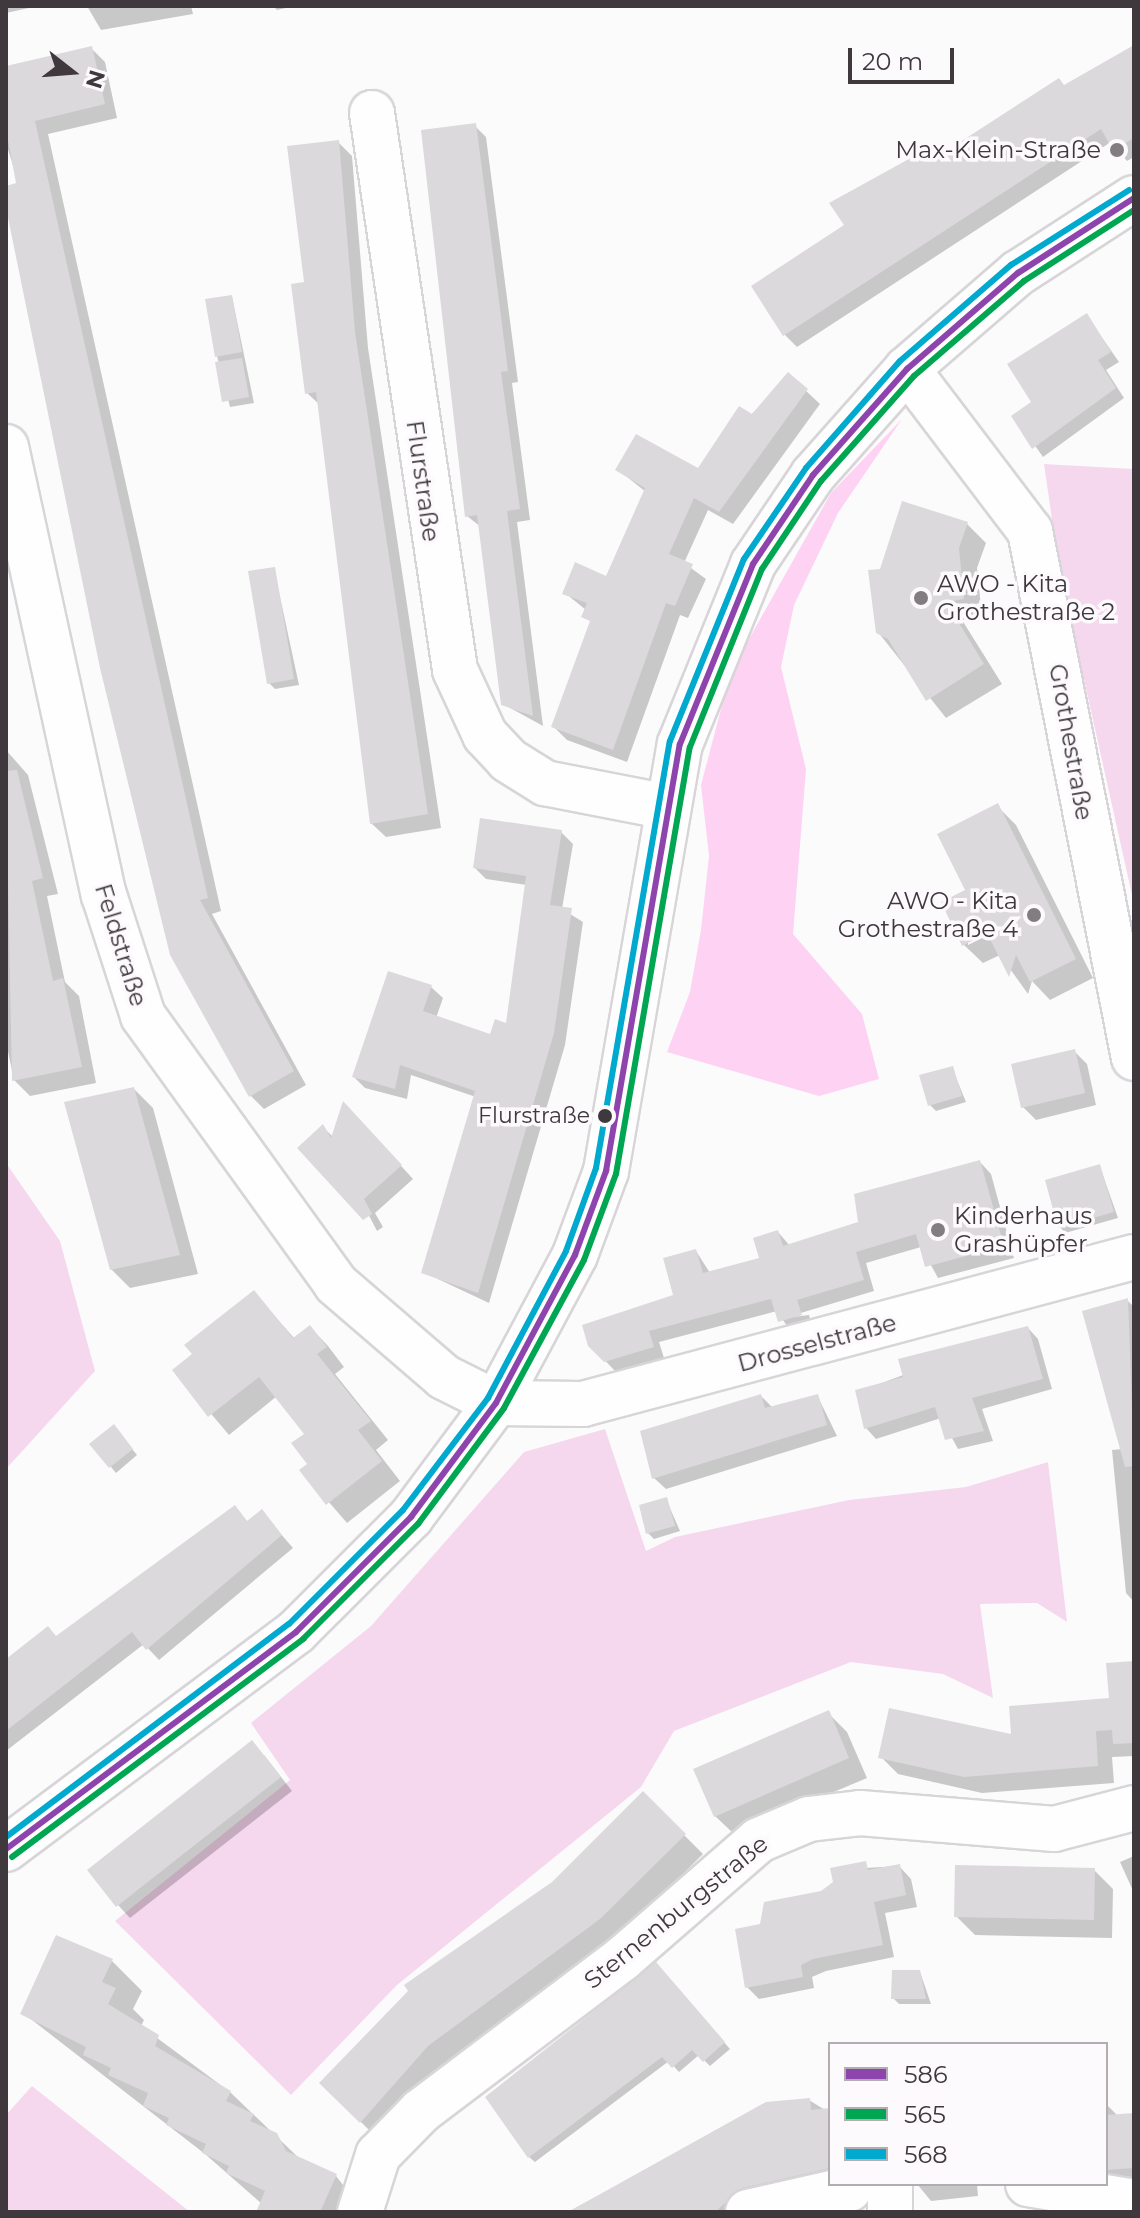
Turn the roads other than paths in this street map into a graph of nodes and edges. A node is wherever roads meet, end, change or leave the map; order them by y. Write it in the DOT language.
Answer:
graph roads {
  1 [pos="372,113"];
  2 [pos="1134,198"];
  3 [pos="907,369"];
  4 [pos="6,447"];
  5 [pos="668,807"];
  6 [pos="1134,1058"];
  7 [pos="1134,1257"];
  8 [pos="496,1403"];
  9 [pos="1134,1808"];
  10 [pos="6,1849"];
  11 [pos="869,2186"];
  12 [pos="1040,2186"];
  13 [pos="1134,2202"];
  14 [pos="360,2212"];
  15 [pos="748,2212"];
  16 [pos="890,2212"];
  1 -- 5 [label="street, Flurstraße"];
  2 -- 3 [label="street"];
  3 -- 5 [label="street"];
  3 -- 6 [label="street, Grothestraße"];
  4 -- 8 [label="street, Feldstraße"];
  5 -- 8 [label="street"];
  7 -- 8 [label="street, Drosselstraße"];
  8 -- 10 [label="street"];
  9 -- 14 [label="street, Sternenburgstraße"];
  11 -- 15 [label="street"];
  11 -- 16 [label="street"];
  12 -- 13 [label="street"];
}
